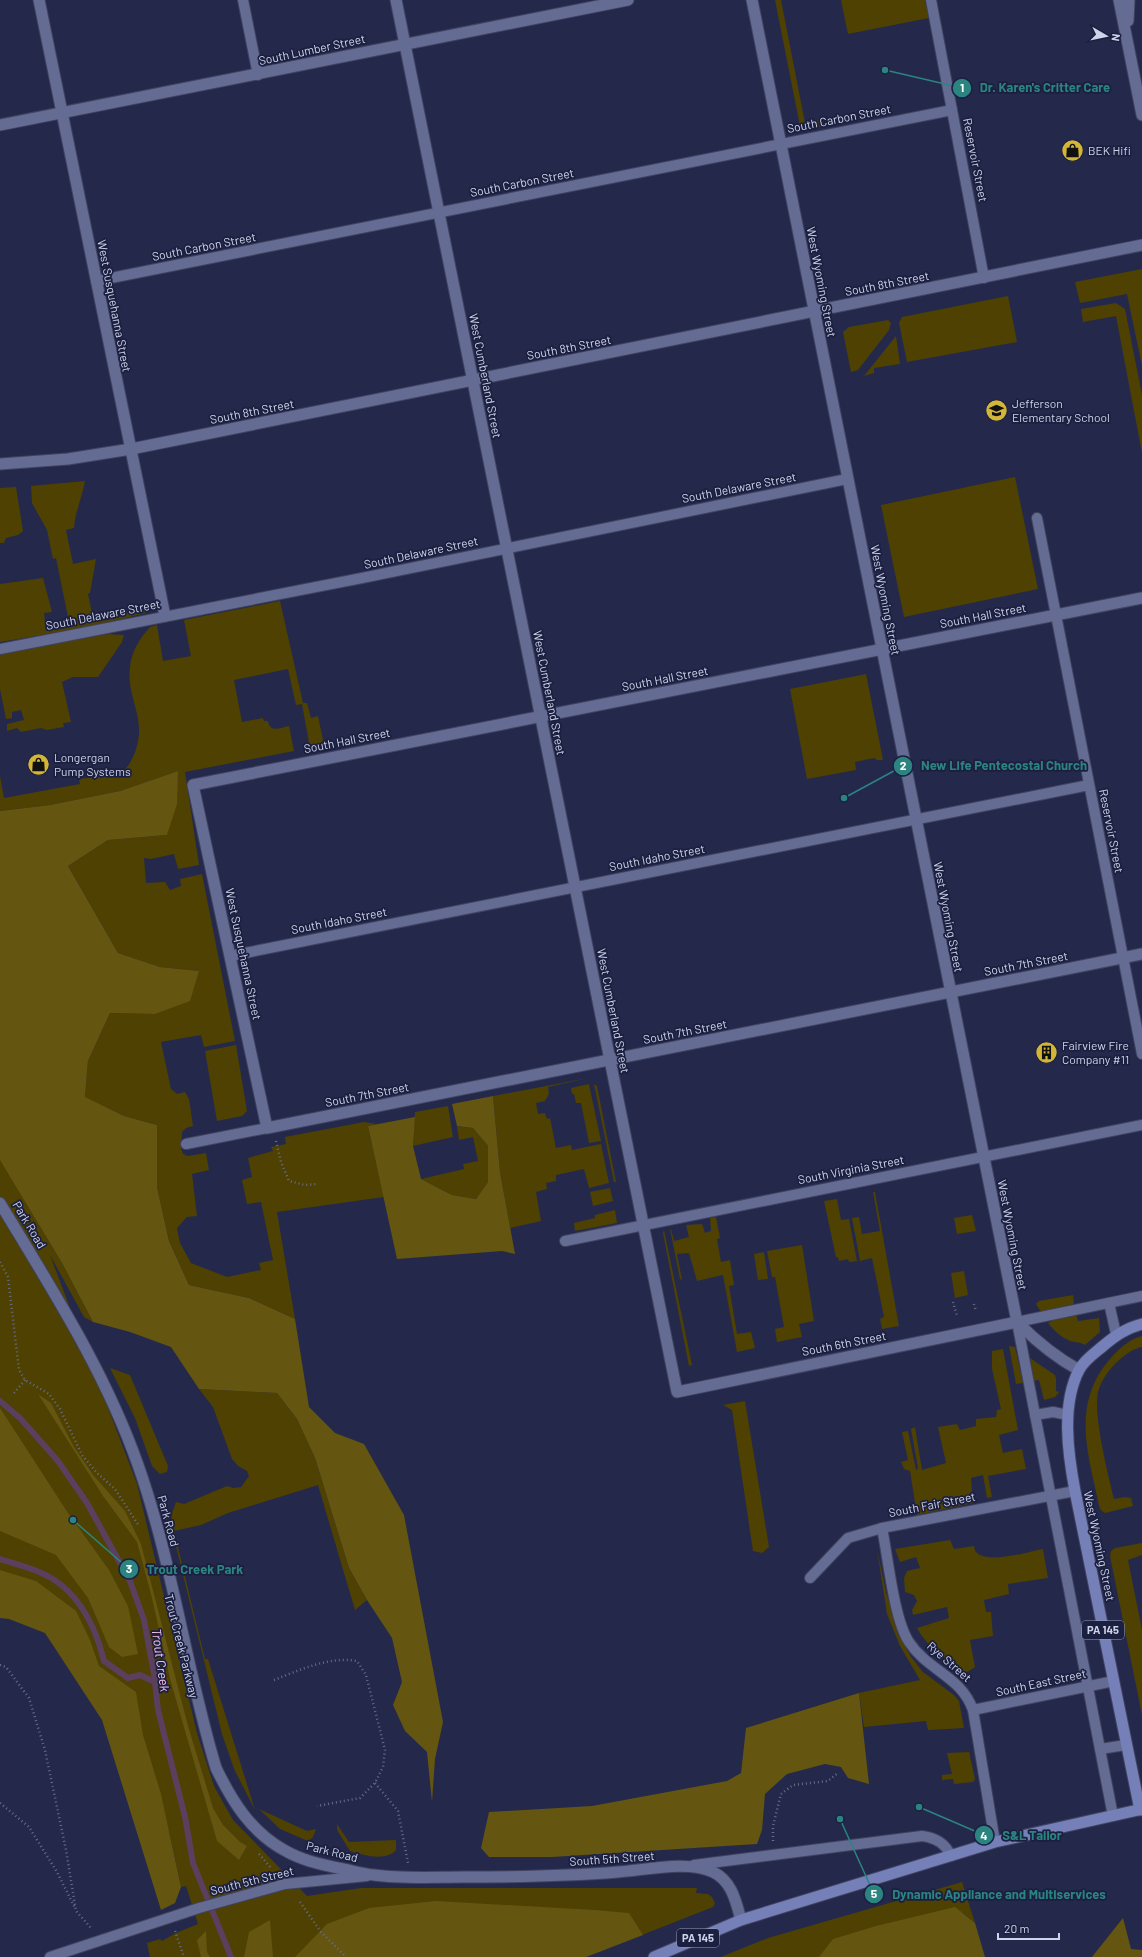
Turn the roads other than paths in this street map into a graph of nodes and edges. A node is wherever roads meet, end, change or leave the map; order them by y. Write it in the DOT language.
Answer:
graph roads {
  1 [pos="39,0"];
  2 [pos="243,0"];
  3 [pos="396,0"];
  4 [pos="628,0"];
  5 [pos="752,0"];
  6 [pos="931,0"];
  7 [pos="1119,0"];
  8 [pos="1129,0"];
  9 [pos="405,44"];
  10 [pos="1128,45"];
  11 [pos="258,75"];
  12 [pos="952,110"];
  13 [pos="62,113"];
  14 [pos="1142,115"];
  15 [pos="0,125"];
  16 [pos="780,144"];
  17 [pos="439,213"];
  18 [pos="1142,245"];
  19 [pos="984,278"];
  20 [pos="96,281"];
  21 [pos="813,312"];
  22 [pos="472,380"];
  23 [pos="130,449"];
  24 [pos="0,464"];
  25 [pos="847,479"];
  26 [pos="1037,518"];
  27 [pos="507,548"];
  28 [pos="1142,598"];
  29 [pos="1056,615"];
  30 [pos="165,616"];
  31 [pos="0,649"];
  32 [pos="881,649"];
  33 [pos="540,716"];
  34 [pos="193,785"];
  35 [pos="1089,785"];
  36 [pos="916,820"];
  37 [pos="575,887"];
  38 [pos="1142,954"];
  39 [pos="230,956"];
  40 [pos="1123,958"];
  41 [pos="950,992"];
  42 [pos="1142,1054"];
  43 [pos="610,1060"];
  44 [pos="1142,1125"];
  45 [pos="270,1127"];
  46 [pos="186,1144"];
  47 [pos="983,1157"];
  48 [pos="0,1203"];
  49 [pos="643,1225"];
  50 [pos="565,1241"];
  51 [pos="1142,1296"];
  52 [pos="1109,1303"];
  53 [pos="1016,1322"];
  54 [pos="1142,1324"];
  55 [pos="1116,1334"];
  56 [pos="1079,1370"];
  57 [pos="677,1392"];
  58 [pos="1035,1415"];
  59 [pos="1068,1415"];
  60 [pos="1075,1491"];
  61 [pos="1051,1496"];
  62 [pos="882,1528"];
  63 [pos="810,1578"];
  64 [pos="1114,1681"];
  65 [pos="1088,1687"];
  66 [pos="973,1710"];
  67 [pos="1126,1745"];
  68 [pos="1100,1749"];
  69 [pos="1141,1809"];
  70 [pos="1113,1816"];
  71 [pos="995,1842"];
  72 [pos="951,1856"];
  73 [pos="690,1866"];
  74 [pos="374,1875"];
  75 [pos="741,1920"];
  76 [pos="50,1957"];
  77 [pos="654,1957"];
  1 -- 13 [label="street, West Susquehanna Street"];
  2 -- 11 [label="lane"];
  3 -- 9 [label="street, West Cumberland Street"];
  4 -- 9 [label="street, South Lumber Street"];
  5 -- 16 [label="street, West Wyoming Street"];
  6 -- 12 [label="lane, Reservoir Street"];
  7 -- 10 [label="street"];
  8 -- 10 [label="street"];
  9 -- 11 [label="street, South Lumber Street"];
  9 -- 17 [label="street, West Cumberland Street"];
  10 -- 14 [label="street"];
  11 -- 13 [label="street, South Lumber Street"];
  12 -- 16 [label="lane, South Carbon Street"];
  12 -- 19 [label="lane, Reservoir Street"];
  13 -- 15 [label="street, South Lumber Street"];
  13 -- 20 [label="street, West Susquehanna Street"];
  16 -- 17 [label="lane, South Carbon Street"];
  16 -- 21 [label="street, West Wyoming Street"];
  17 -- 20 [label="lane, South Carbon Street"];
  17 -- 22 [label="street, West Cumberland Street"];
  18 -- 19 [label="street, South 8th Street"];
  19 -- 21 [label="street, South 8th Street"];
  20 -- 23 [label="street, West Susquehanna Street"];
  21 -- 22 [label="street, South 8th Street"];
  21 -- 25 [label="street, West Wyoming Street"];
  22 -- 23 [label="street, South 8th Street"];
  22 -- 27 [label="street, West Cumberland Street"];
  23 -- 24 [label="street, South 8th Street"];
  23 -- 30 [label="street, West Susquehanna Street"];
  25 -- 27 [label="lane, South Delaware Street"];
  25 -- 32 [label="street, West Wyoming Street"];
  26 -- 29 [label="lane, Reservoir Street"];
  27 -- 30 [label="lane, South Delaware Street"];
  27 -- 33 [label="street, West Cumberland Street"];
  28 -- 29 [label="street, South Hall Street"];
  29 -- 32 [label="street, South Hall Street"];
  29 -- 35 [label="lane, Reservoir Street"];
  30 -- 31 [label="lane, South Delaware Street"];
  32 -- 33 [label="street, South Hall Street"];
  32 -- 36 [label="street, West Wyoming Street"];
  33 -- 34 [label="street, South Hall Street"];
  33 -- 37 [label="street, West Cumberland Street"];
  34 -- 39 [label="street, West Susquehanna Street"];
  35 -- 36 [label="lane, South Idaho Street"];
  35 -- 40 [label="lane, Reservoir Street"];
  36 -- 37 [label="lane, South Idaho Street"];
  36 -- 41 [label="street, West Wyoming Street"];
  37 -- 39 [label="lane, South Idaho Street"];
  37 -- 43 [label="street, West Cumberland Street"];
  38 -- 40 [label="street, South 7th Street"];
  39 -- 45 [label="street, West Susquehanna Street"];
  40 -- 41 [label="street, South 7th Street"];
  40 -- 42 [label="lane, Reservoir Street"];
  41 -- 43 [label="street, South 7th Street"];
  41 -- 47 [label="street, West Wyoming Street"];
  43 -- 45 [label="street, South 7th Street"];
  43 -- 49 [label="street, West Cumberland Street"];
  44 -- 47 [label="lane, South Virginia Street"];
  45 -- 46 [label="lane, South 7th Street"];
  47 -- 49 [label="lane, South Virginia Street"];
  47 -- 53 [label="street, West Wyoming Street"];
  48 -- 74 [label="street, Park Road"];
  49 -- 50 [label="lane, South Virginia Street"];
  49 -- 57 [label="street, West Cumberland Street"];
  51 -- 52 [label="lane"];
  52 -- 53 [label="lane"];
  52 -- 55 [label="lane"];
  53 -- 56 [label="street"];
  53 -- 57 [label="street, South 6th Street"];
  53 -- 58 [label="lane"];
  54 -- 55 [label="main road, PA 145"];
  55 -- 56 [label="main road, PA 145"];
  56 -- 59 [label="main road, West Wyoming Street / PA 145"];
  58 -- 59 [label="lane"];
  58 -- 61 [label="lane"];
  59 -- 60 [label="main road, West Wyoming Street / PA 145"];
  60 -- 61 [label="lane, South Fair Street"];
  60 -- 64 [label="main road, West Wyoming Street / PA 145"];
  61 -- 62 [label="lane, South Fair Street"];
  61 -- 65 [label="lane"];
  62 -- 63 [label="lane, South Fair Street"];
  62 -- 66 [label="lane, Rye Street"];
  64 -- 65 [label="lane, South East Street"];
  64 -- 67 [label="main road, West Wyoming Street / PA 145"];
  65 -- 66 [label="lane, South East Street"];
  65 -- 68 [label="lane"];
  66 -- 71 [label="lane, Rye Street"];
  67 -- 68 [label="lane"];
  67 -- 69 [label="main road, West Wyoming Street / PA 145"];
  68 -- 70 [label="lane"];
  69 -- 70 [label="main road, PA 145"];
  70 -- 71 [label="main road, PA 145"];
  71 -- 72 [label="main road, PA 145"];
  72 -- 73 [label="lane"];
  72 -- 75 [label="main road, PA 145"];
  73 -- 74 [label="street, South 5th Street"];
  73 -- 75 [label="street, South 5th Street"];
  74 -- 76 [label="lane, South 5th Street"];
  75 -- 77 [label="main road, PA 145"];
}
